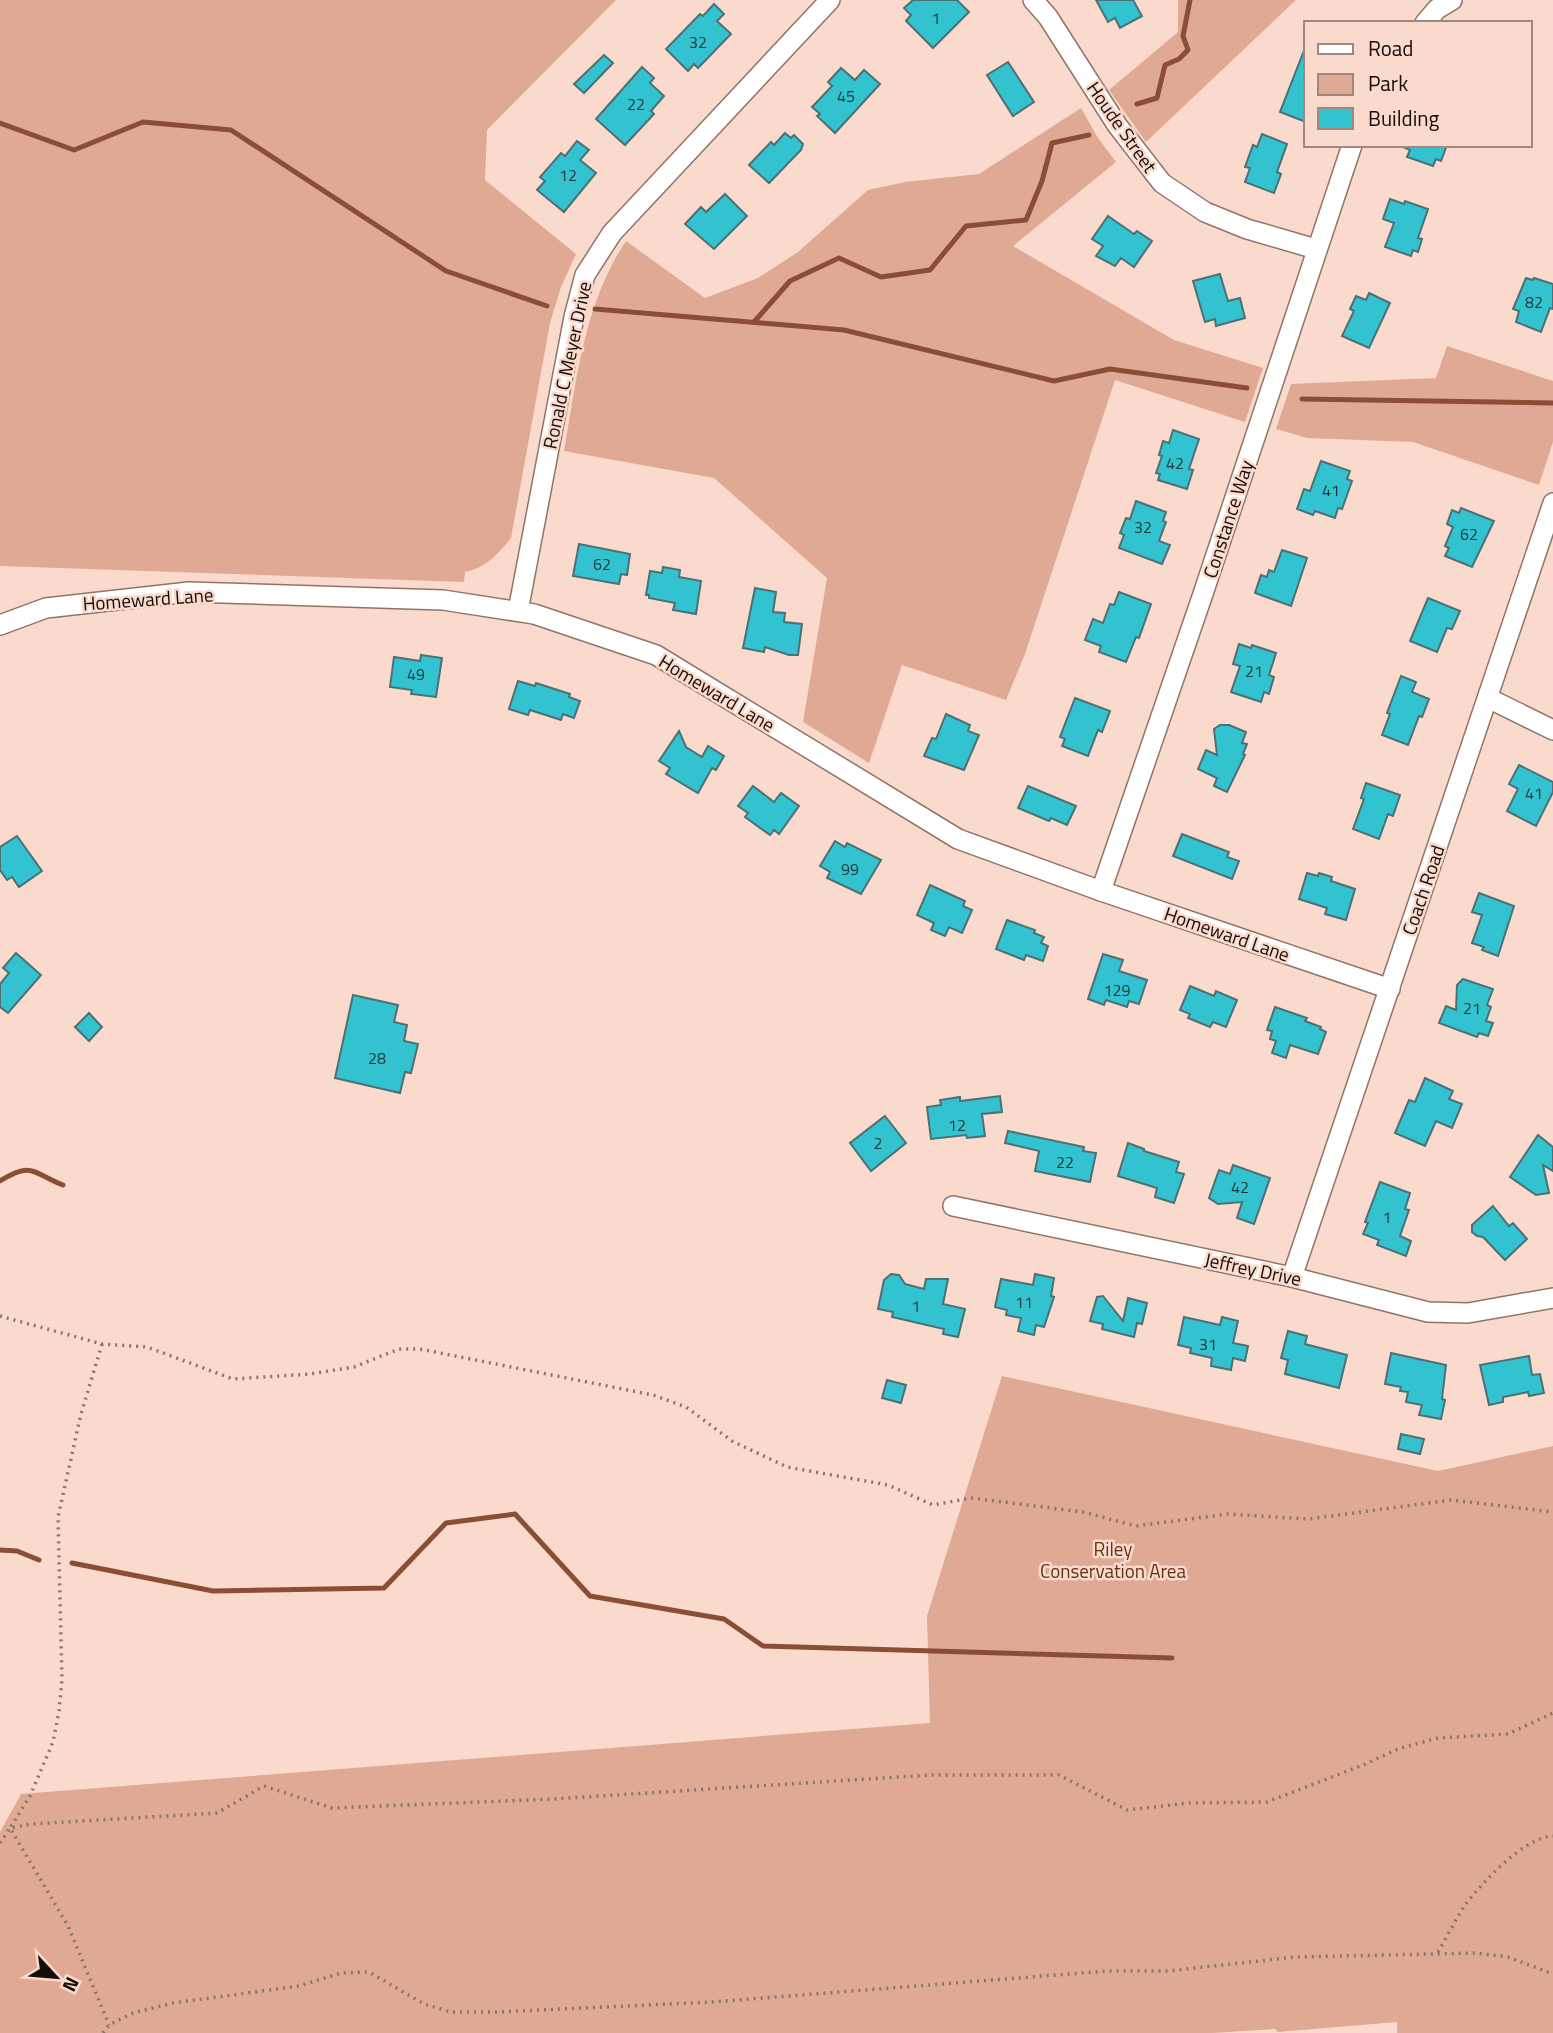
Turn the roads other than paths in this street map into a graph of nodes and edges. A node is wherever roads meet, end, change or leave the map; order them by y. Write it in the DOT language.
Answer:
graph roads {
  1 [pos="830,0"];
  2 [pos="1033,0"];
  3 [pos="1452,0"];
  4 [pos="1426,21"];
  5 [pos="1351,147"];
  6 [pos="1317,250"];
  7 [pos="1553,503"];
  8 [pos="518,611"];
  9 [pos="0,625"];
  10 [pos="1488,698"];
  11 [pos="1553,730"];
  12 [pos="1101,891"];
  13 [pos="1390,989"];
  14 [pos="953,1206"];
  15 [pos="1292,1277"];
  16 [pos="1553,1297"];
  1 -- 8 [label="street, Ronald C Meyer Drive"];
  2 -- 6 [label="street, Houde Street"];
  3 -- 4 [label="street"];
  5 -- 6 [label="street, Constance Way"];
  6 -- 12 [label="street, Constance Way"];
  7 -- 10 [label="street, Coach Road"];
  8 -- 9 [label="street, Homeward Lane"];
  8 -- 12 [label="street, Homeward Lane"];
  10 -- 11 [label="street"];
  10 -- 13 [label="street, Coach Road"];
  12 -- 13 [label="street, Homeward Lane"];
  13 -- 15 [label="street, Coach Road"];
  14 -- 15 [label="street, Jeffrey Drive"];
  15 -- 16 [label="street, Jeffrey Drive"];
}
